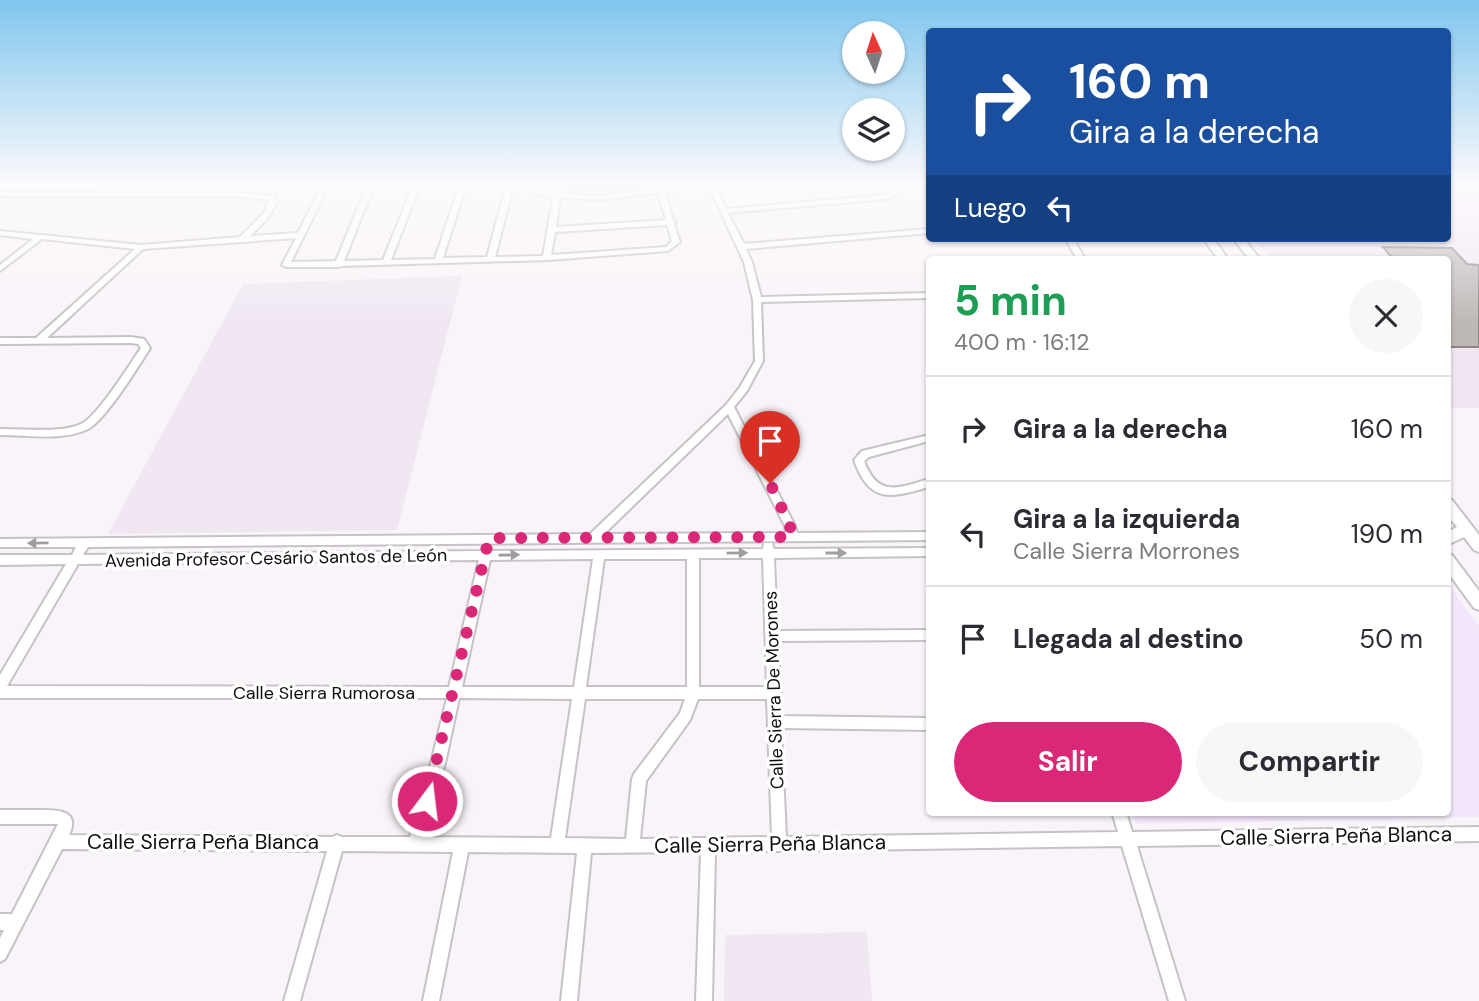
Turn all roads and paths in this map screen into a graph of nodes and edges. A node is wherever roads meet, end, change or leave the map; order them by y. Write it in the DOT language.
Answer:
graph roads {
  1 [pos="252,230"];
  2 [pos="303,230"];
  3 [pos="352,230"];
  4 [pos="399,230"];
  5 [pos="449,230"];
  6 [pos="498,230"];
  7 [pos="552,230"];
  8 [pos="556,230"];
  9 [pos="674,230"];
  10 [pos="732,230"];
  11 [pos="926,231"];
  12 [pos="0,233"];
  13 [pos="300,235"];
  14 [pos="40,237"];
  15 [pos="243,239"];
  16 [pos="1241,242"];
  17 [pos="141,247"];
  18 [pos="741,247"];
  19 [pos="1253,256"];
  20 [pos="547,258"];
  21 [pos="490,260"];
  22 [pos="439,262"];
  23 [pos="386,263"];
  24 [pos="338,264"];
  25 [pos="0,268"];
  26 [pos="926,296"];
  27 [pos="757,300"];
  28 [pos="0,341"];
  29 [pos="38,341"];
  30 [pos="729,407"];
  31 [pos="0,432"];
  32 [pos="926,439"];
  33 [pos="926,484"];
  34 [pos="1451,509"];
  35 [pos="1466,529"];
  36 [pos="926,536"];
  37 [pos="594,537"];
  38 [pos="767,537"];
  39 [pos="792,537"];
  40 [pos="1451,537"];
  41 [pos="489,538"];
  42 [pos="85,542"];
  43 [pos="0,543"];
  44 [pos="1479,546"];
  45 [pos="926,552"];
  46 [pos="768,553"];
  47 [pos="599,554"];
  48 [pos="693,554"];
  49 [pos="486,555"];
  50 [pos="0,560"];
  51 [pos="75,560"];
  52 [pos="1451,565"];
  53 [pos="1451,576"];
  54 [pos="1474,597"];
  55 [pos="926,635"];
  56 [pos="772,636"];
  57 [pos="0,686"];
  58 [pos="0,692"];
  59 [pos="775,693"];
  60 [pos="454,694"];
  61 [pos="580,694"];
  62 [pos="693,694"];
  63 [pos="776,722"];
  64 [pos="926,724"];
  65 [pos="1120,816"];
  66 [pos="0,817"];
  67 [pos="1479,834"];
  68 [pos="1127,839"];
  69 [pos="60,842"];
  70 [pos="337,842"];
  71 [pos="416,843"];
  72 [pos="779,844"];
  73 [pos="462,845"];
  74 [pos="708,845"];
  75 [pos="557,846"];
  76 [pos="586,846"];
  77 [pos="632,846"];
  78 [pos="8,922"];
  79 [pos="0,954"];
  80 [pos="292,1001"];
  81 [pos="431,1001"];
  82 [pos="569,1001"];
  83 [pos="705,1001"];
  84 [pos="1177,1001"];
  1 -- 15 [label="street"];
  2 -- 13 [label="street"];
  3 -- 24 [label="street"];
  4 -- 23 [label="street"];
  5 -- 22 [label="street"];
  6 -- 21 [label="street"];
  7 -- 8 [label="street"];
  7 -- 20 [label="street"];
  9 -- 20 [label="street"];
  10 -- 18 [label="street"];
  11 -- 18 [label="street"];
  12 -- 14 [label="street"];
  13 -- 15 [label="street"];
  13 -- 24 [label="street"];
  14 -- 17 [label="street"];
  14 -- 25 [label="street"];
  15 -- 17 [label="street"];
  16 -- 19 [label="main road"];
  17 -- 29 [label="street"];
  18 -- 27 [label="street"];
  20 -- 21 [label="street"];
  21 -- 22 [label="street"];
  22 -- 23 [label="street"];
  23 -- 24 [label="street"];
  26 -- 27 [label="street"];
  27 -- 30 [label="street"];
  28 -- 29 [label="street"];
  29 -- 31 [label="street"];
  30 -- 37 [label="street"];
  30 -- 39 [label="street"];
  32 -- 33 [label="street"];
  34 -- 35 [label="main road"];
  35 -- 40 [label="main road"];
  35 -- 44 [label="main road"];
  36 -- 39 [label="street, Avenida Profesor Cesário Santos de León"];
  37 -- 38 [label="street, Avenida Profesor Cesário Santos de León"];
  37 -- 41 [label="street, Avenida Profesor Cesário Santos de León"];
  38 -- 39 [label="street, Avenida Profesor Cesário Santos de León"];
  38 -- 46 [label="street, Calle Sierra De Morones"];
  41 -- 42 [label="street, Avenida Profesor Cesário Santos de León"];
  41 -- 49 [label="street"];
  42 -- 43 [label="street, Avenida Profesor Cesário Santos de León, one-way"];
  42 -- 51 [label="street"];
  46 -- 45 [label="street, Avenida Profesor Cesário Santos de León, one-way"];
  48 -- 46 [label="street, Avenida Profesor Cesário Santos de León, one-way"];
  46 -- 56 [label="street, Calle Sierra De Morones"];
  47 -- 48 [label="street, Avenida Profesor Cesário Santos de León"];
  49 -- 47 [label="street, Avenida Profesor Cesário Santos de León, one-way"];
  47 -- 61 [label="street"];
  48 -- 62 [label="street"];
  49 -- 51 [label="street, Avenida Profesor Cesário Santos de León"];
  49 -- 60 [label="street"];
  50 -- 51 [label="street, Avenida Profesor Cesário Santos de León"];
  51 -- 57 [label="street"];
  52 -- 54 [label="main road"];
  53 -- 54 [label="main road"];
  55 -- 56 [label="street"];
  56 -- 59 [label="street, Calle Sierra De Morones"];
  58 -- 60 [label="street, Calle Sierra Rumorosa"];
  59 -- 62 [label="street, Calle Sierra Rumorosa"];
  59 -- 63 [label="street, Calle Sierra De Morones"];
  60 -- 61 [label="street, Calle Sierra Rumorosa"];
  60 -- 71 [label="street"];
  61 -- 62 [label="street, Calle Sierra Rumorosa"];
  61 -- 75 [label="street"];
  62 -- 77 [label="street"];
  63 -- 64 [label="street"];
  63 -- 72 [label="street, Calle Sierra De Morones"];
  65 -- 68 [label="street"];
  66 -- 69 [label="street"];
  67 -- 68 [label="street, Calle Sierra Peña Blanca"];
  68 -- 72 [label="street, Calle Sierra Peña Blanca"];
  68 -- 84 [label="street"];
  69 -- 70 [label="street, Calle Sierra Peña Blanca"];
  69 -- 78 [label="street"];
  70 -- 71 [label="street, Calle Sierra Peña Blanca"];
  70 -- 80 [label="street"];
  71 -- 73 [label="street, Calle Sierra Peña Blanca"];
  72 -- 74 [label="street, Calle Sierra Peña Blanca"];
  73 -- 75 [label="street, Calle Sierra Peña Blanca"];
  73 -- 81 [label="street"];
  74 -- 77 [label="street, Calle Sierra Peña Blanca"];
  74 -- 83 [label="street"];
  75 -- 76 [label="street, Calle Sierra Peña Blanca"];
  76 -- 77 [label="street, Calle Sierra Peña Blanca"];
  76 -- 82 [label="street"];
  78 -- 79 [label="street"];
}
